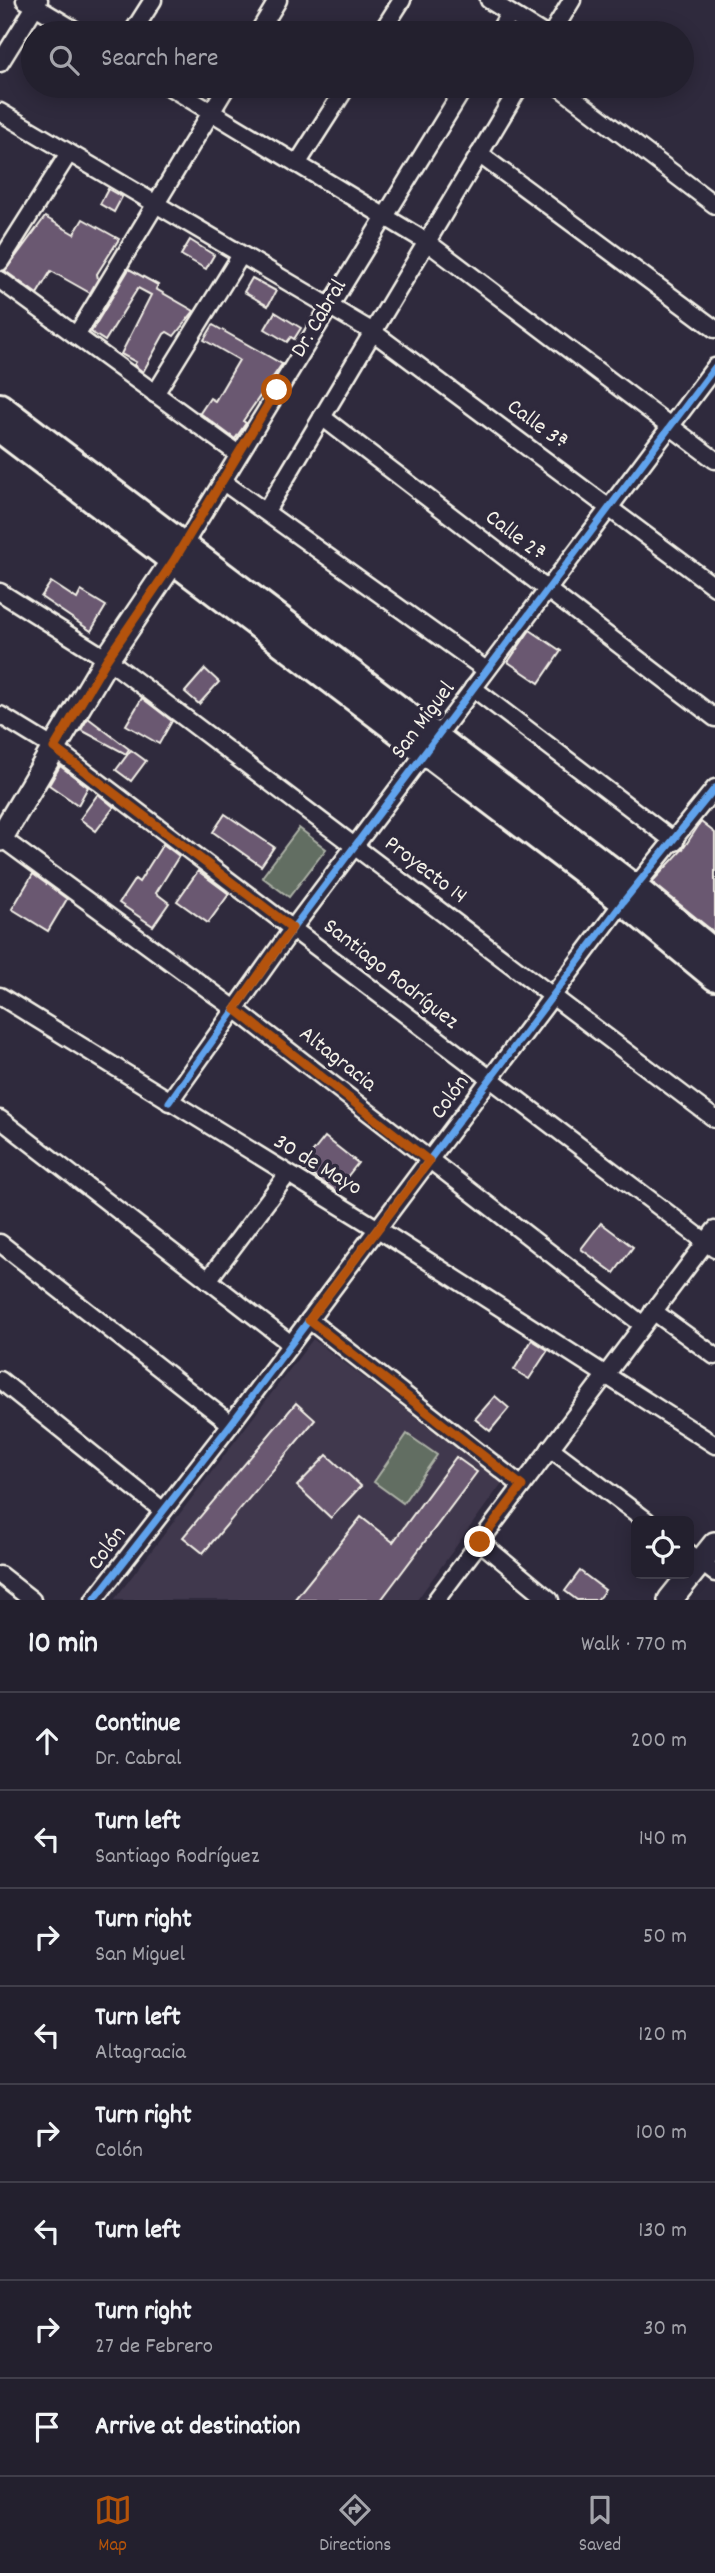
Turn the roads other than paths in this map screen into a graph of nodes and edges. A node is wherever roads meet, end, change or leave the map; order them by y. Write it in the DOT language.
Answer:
graph roads {
  1 [pos="153,0"];
  2 [pos="278,0"];
  3 [pos="402,0"];
  4 [pos="489,0"];
  5 [pos="572,0"];
  6 [pos="33,2"];
  7 [pos="509,15"];
  8 [pos="23,21"];
  9 [pos="62,21"];
  10 [pos="140,21"];
  11 [pos="265,21"];
  12 [pos="388,21"];
  13 [pos="505,21"];
  14 [pos="520,21"];
  15 [pos="559,21"];
  16 [pos="21,24"];
  17 [pos="0,63"];
  18 [pos="188,98"];
  19 [pos="220,98"];
  20 [pos="339,98"];
  21 [pos="457,98"];
  22 [pos="513,98"];
  23 [pos="574,98"];
  24 [pos="0,112"];
  25 [pos="211,112"];
  26 [pos="69,153"];
  27 [pos="479,155"];
  28 [pos="298,164"];
  29 [pos="156,204"];
  30 [pos="715,205"];
  31 [pos="383,216"];
  32 [pos="427,242"];
  33 [pos="241,255"];
  34 [pos="0,262"];
  35 [pos="0,281"];
  36 [pos="328,306"];
  37 [pos="715,329"];
  38 [pos="373,332"];
  39 [pos="76,336"];
  40 [pos="715,367"];
  41 [pos="155,394"];
  42 [pos="0,406"];
  43 [pos="322,417"];
  44 [pos="671,427"];
  45 [pos="0,430"];
  46 [pos="238,454"];
  47 [pos="715,460"];
  48 [pos="222,481"];
  49 [pos="610,509"];
  50 [pos="267,511"];
  51 [pos="178,554"];
  52 [pos="715,587"];
  53 [pos="547,590"];
  54 [pos="0,592"];
  55 [pos="107,659"];
  56 [pos="486,670"];
  57 [pos="473,688"];
  58 [pos="0,715"];
  59 [pos="715,718"];
  60 [pos="430,745"];
  61 [pos="54,748"];
  62 [pos="715,788"];
  63 [pos="0,838"];
  64 [pos="674,842"];
  65 [pos="354,845"];
  66 [pos="630,895"];
  67 [pos="292,928"];
  68 [pos="715,952"];
  69 [pos="715,978"];
  70 [pos="0,996"];
  71 [pos="553,996"];
  72 [pos="235,1009"];
  73 [pos="488,1080"];
  74 [pos="169,1102"];
  75 [pos="0,1119"];
  76 [pos="715,1119"];
  77 [pos="429,1161"];
  78 [pos="287,1175"];
  79 [pos="378,1229"];
  80 [pos="712,1240"];
  81 [pos="0,1244"];
  82 [pos="208,1280"];
  83 [pos="648,1318"];
  84 [pos="309,1320"];
  85 [pos="291,1343"];
  86 [pos="715,1356"];
  87 [pos="606,1376"];
  88 [pos="0,1380"];
  89 [pos="231,1424"];
  90 [pos="715,1445"];
  91 [pos="550,1448"];
  92 [pos="522,1486"];
  93 [pos="162,1510"];
  94 [pos="640,1516"];
  95 [pos="480,1542"];
  96 [pos="715,1544"];
  97 [pos="701,1562"];
  98 [pos="0,1575"];
  99 [pos="32,1600"];
  100 [pos="94,1600"];
  101 [pos="436,1600"];
  102 [pos="550,1600"];
  103 [pos="670,1600"];
  1 -- 10 [label="street"];
  2 -- 11 [label="street"];
  3 -- 12 [label="street"];
  4 -- 7 [label="street"];
  5 -- 15 [label="street"];
  6 -- 8 [label="street"];
  6 -- 9 [label="street"];
  7 -- 13 [label="street"];
  7 -- 14 [label="street"];
  16 -- 17 [label="street"];
  18 -- 25 [label="street"];
  19 -- 25 [label="street"];
  20 -- 28 [label="street"];
  21 -- 31 [label="street, Dr. Cabral"];
  22 -- 27 [label="street"];
  23 -- 30 [label="street"];
  24 -- 26 [label="street, Calle 3ª"];
  25 -- 28 [label="street"];
  25 -- 29 [label="street"];
  26 -- 29 [label="street, Calle 3ª"];
  26 -- 34 [label="street"];
  27 -- 32 [label="street"];
  27 -- 37 [label="street"];
  28 -- 31 [label="street"];
  29 -- 33 [label="street, Calle 3ª"];
  29 -- 39 [label="street"];
  31 -- 32 [label="street"];
  31 -- 36 [label="street, Dr. Cabral"];
  32 -- 38 [label="street"];
  32 -- 44 [label="street"];
  33 -- 36 [label="street, Calle 3ª"];
  33 -- 41 [label="street"];
  35 -- 39 [label="street"];
  36 -- 38 [label="street, Calle 3ª"];
  36 -- 46 [label="street, Dr. Cabral"];
  38 -- 43 [label="street"];
  38 -- 49 [label="street, Calle 3ª"];
  39 -- 41 [label="street"];
  40 -- 44 [label="street, San Miguel"];
  41 -- 46 [label="street"];
  42 -- 51 [label="main road"];
  43 -- 50 [label="street"];
  43 -- 53 [label="street, Calle 2ª"];
  44 -- 47 [label="street"];
  44 -- 49 [label="street, San Miguel"];
  45 -- 51 [label="main road"];
  46 -- 48 [label="street, Dr. Cabral"];
  48 -- 50 [label="street"];
  48 -- 51 [label="street, Dr. Cabral"];
  49 -- 52 [label="street, Calle 3ª"];
  49 -- 53 [label="street, San Miguel"];
  50 -- 56 [label="street"];
  51 -- 55 [label="street, Dr. Cabral"];
  51 -- 60 [label="main road"];
  53 -- 56 [label="street, San Miguel"];
  53 -- 59 [label="street, Calle 2ª"];
  54 -- 55 [label="street, Proyecto 14"];
  55 -- 61 [label="street, Dr. Cabral"];
  55 -- 65 [label="street, Proyecto 14"];
  56 -- 57 [label="street, San Miguel"];
  57 -- 60 [label="street, San Miguel"];
  57 -- 64 [label="street"];
  58 -- 61 [label="street, Santiago Rodríguez"];
  60 -- 65 [label="street, San Miguel"];
  60 -- 66 [label="main road"];
  61 -- 63 [label="street, Dr. Cabral"];
  61 -- 67 [label="street, Santiago Rodríguez"];
  62 -- 64 [label="street, Colón"];
  63 -- 72 [label="street, Altagracia"];
  64 -- 66 [label="street, Colón"];
  65 -- 67 [label="street, San Miguel"];
  65 -- 71 [label="street, Proyecto 14"];
  66 -- 68 [label="main road"];
  66 -- 69 [label="main road"];
  66 -- 71 [label="street, Colón"];
  67 -- 72 [label="street, San Miguel"];
  67 -- 73 [label="street, Santiago Rodríguez"];
  70 -- 74 [label="street, 30 de Mayo"];
  71 -- 73 [label="street, Colón"];
  71 -- 76 [label="street, Proyecto 14"];
  72 -- 74 [label="street, San Miguel"];
  72 -- 77 [label="street, Altagracia"];
  73 -- 77 [label="street, Colón"];
  73 -- 80 [label="street, Santiago Rodríguez"];
  74 -- 78 [label="street, 30 de Mayo"];
  75 -- 82 [label="street"];
  77 -- 79 [label="street, Colón"];
  77 -- 83 [label="street, Altagracia"];
  78 -- 79 [label="street, 30 de Mayo"];
  78 -- 82 [label="street"];
  79 -- 84 [label="street, Colón"];
  79 -- 87 [label="street, 30 de Mayo"];
  80 -- 83 [label="street"];
  81 -- 89 [label="street"];
  82 -- 85 [label="street"];
  83 -- 86 [label="street, Altagracia"];
  83 -- 87 [label="street"];
  84 -- 85 [label="street, Colón"];
  84 -- 92 [label="street"];
  85 -- 89 [label="street, Colón"];
  87 -- 90 [label="street, 30 de Mayo"];
  87 -- 91 [label="street"];
  88 -- 93 [label="street"];
  89 -- 93 [label="street, Colón"];
  91 -- 92 [label="street"];
  91 -- 94 [label="street"];
  92 -- 95 [label="street"];
  93 -- 100 [label="street, Colón"];
  95 -- 101 [label="street"];
  95 -- 102 [label="street"];
  96 -- 97 [label="street"];
  97 -- 103 [label="street"];
  98 -- 99 [label="street"];
}
